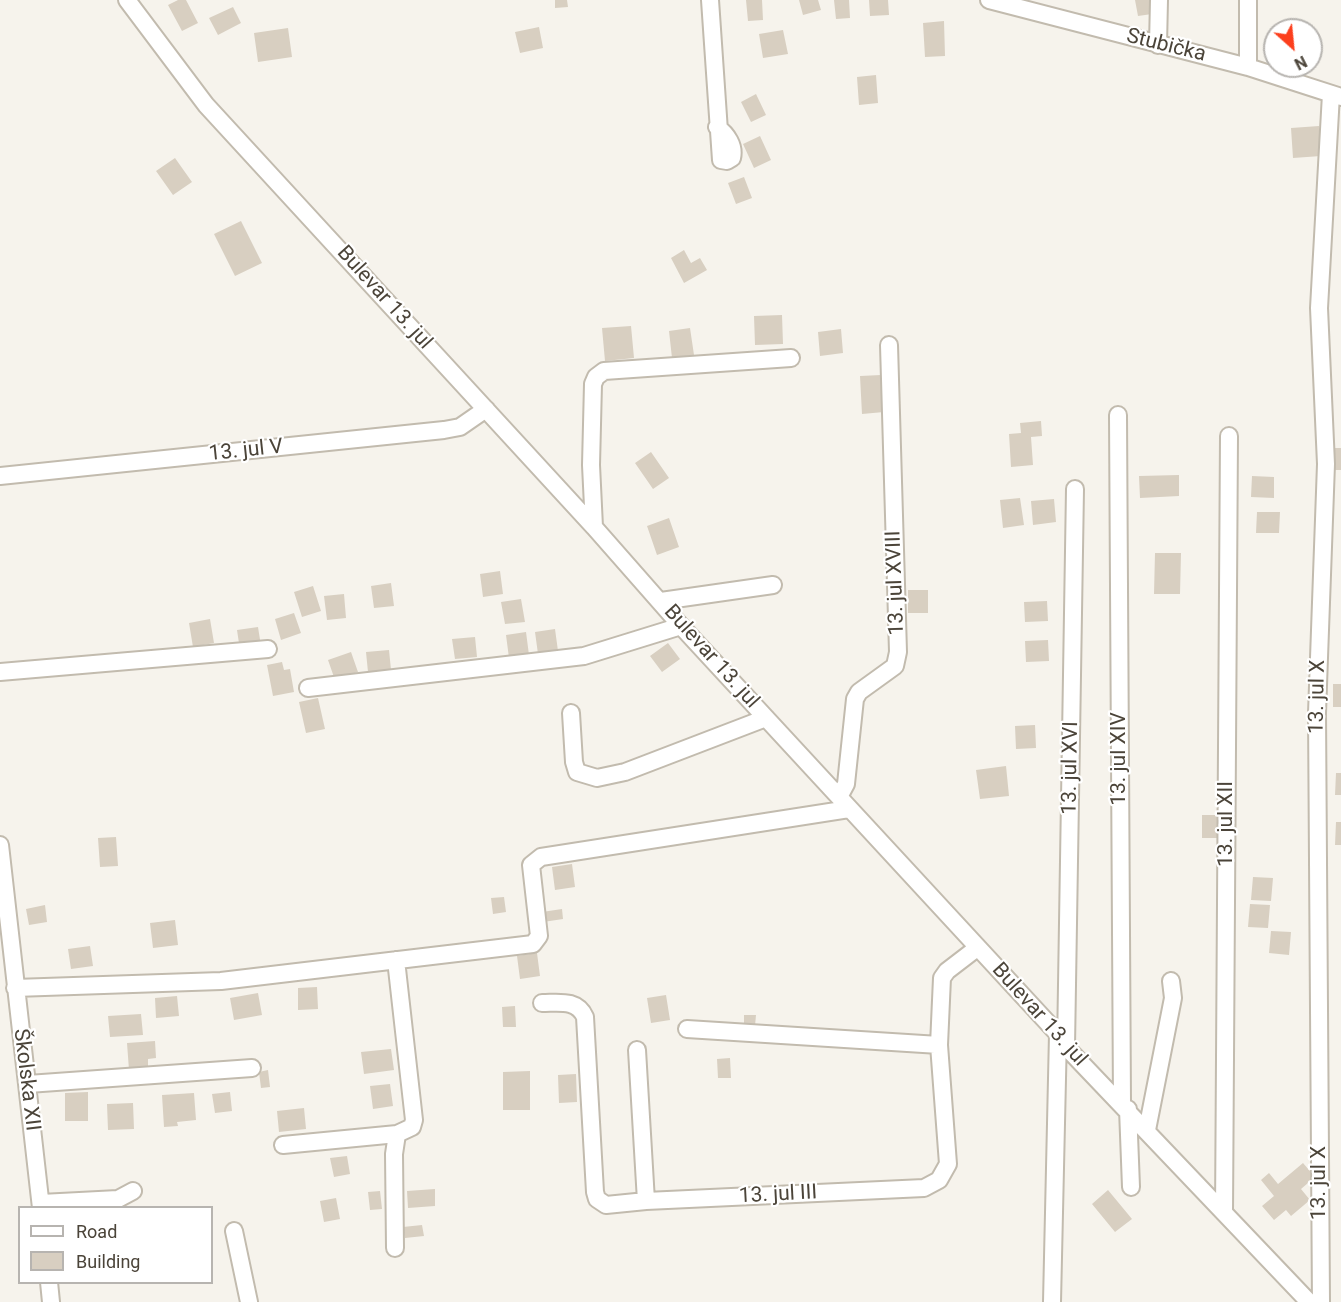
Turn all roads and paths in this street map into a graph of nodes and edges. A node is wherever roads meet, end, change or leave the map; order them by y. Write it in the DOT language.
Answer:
graph roads {
  1 [pos="127,0"];
  2 [pos="710,0"];
  3 [pos="990,0"];
  4 [pos="1159,0"];
  5 [pos="1248,0"];
  6 [pos="1158,45"];
  7 [pos="1248,67"];
  8 [pos="1336,95"];
  9 [pos="717,127"];
  10 [pos="889,345"];
  11 [pos="791,358"];
  12 [pos="486,409"];
  13 [pos="1118,415"];
  14 [pos="1229,436"];
  15 [pos="0,476"];
  16 [pos="1075,489"];
  17 [pos="594,527"];
  18 [pos="773,585"];
  19 [pos="661,601"];
  20 [pos="681,626"];
  21 [pos="268,649"];
  22 [pos="0,672"];
  23 [pos="308,688"];
  24 [pos="572,712"];
  25 [pos="766,718"];
  26 [pos="844,803"];
  27 [pos="0,845"];
  28 [pos="977,948"];
  29 [pos="396,960"];
  30 [pos="1171,981"];
  31 [pos="15,988"];
  32 [pos="542,1002"];
  33 [pos="687,1029"];
  34 [pos="1062,1041"];
  35 [pos="939,1045"];
  36 [pos="637,1050"];
  37 [pos="252,1068"];
  38 [pos="28,1084"];
  39 [pos="1125,1106"];
  40 [pos="1147,1130"];
  41 [pos="397,1134"];
  42 [pos="283,1145"];
  43 [pos="1131,1187"];
  44 [pos="133,1191"];
  45 [pos="646,1201"];
  46 [pos="41,1205"];
  47 [pos="1224,1213"];
  48 [pos="234,1231"];
  49 [pos="395,1248"];
  50 [pos="49,1284"];
  51 [pos="51,1302"];
  52 [pos="249,1302"];
  53 [pos="1052,1302"];
  54 [pos="1309,1302"];
  55 [pos="1321,1302"];
  1 -- 12 [label="street, Bulevar 13. jul"];
  2 -- 9 [label="street"];
  3 -- 6 [label="street, Stubička"];
  4 -- 6 [label="street"];
  5 -- 7 [label="street"];
  6 -- 7 [label="street, Stubička"];
  7 -- 8 [label="street, Stubička"];
  8 -- 55 [label="street, 13. jul X"];
  10 -- 26 [label="street, 13. jul XVIII"];
  11 -- 17 [label="street"];
  12 -- 15 [label="street, 13. jul V"];
  12 -- 17 [label="street, Bulevar 13. jul"];
  13 -- 39 [label="street, 13. jul XIV"];
  14 -- 47 [label="street, 13. jul XII"];
  16 -- 34 [label="street, 13. jul XVI"];
  17 -- 19 [label="street, Bulevar 13. jul"];
  18 -- 19 [label="street"];
  19 -- 20 [label="street, Bulevar 13. jul"];
  20 -- 23 [label="street"];
  20 -- 25 [label="street, Bulevar 13. jul"];
  21 -- 22 [label="street"];
  24 -- 25 [label="street"];
  25 -- 26 [label="street, Bulevar 13. jul"];
  26 -- 28 [label="street, Bulevar 13. jul"];
  26 -- 29 [label="street"];
  27 -- 31 [label="street, Školska XII"];
  28 -- 34 [label="street, Bulevar 13. jul"];
  28 -- 35 [label="street, 13. jul III"];
  29 -- 31 [label="street"];
  29 -- 41 [label="street"];
  30 -- 40 [label="street"];
  31 -- 38 [label="street, Školska XII"];
  32 -- 45 [label="street, 13. jul III"];
  33 -- 35 [label="street"];
  34 -- 39 [label="street, Bulevar 13. jul"];
  34 -- 53 [label="street, 13. jul XVI"];
  35 -- 45 [label="street, 13. jul III"];
  36 -- 45 [label="street"];
  37 -- 38 [label="street"];
  38 -- 46 [label="street, Školska XII"];
  39 -- 40 [label="street, Bulevar 13. jul"];
  39 -- 43 [label="street, 13. jul XIV"];
  40 -- 47 [label="street, Bulevar 13. jul"];
  41 -- 42 [label="street"];
  41 -- 49 [label="street"];
  44 -- 46 [label="street"];
  47 -- 54 [label="street, Bulevar 13. jul"];
  48 -- 52 [label="street"];
  50 -- 51 [label="street"];
}
